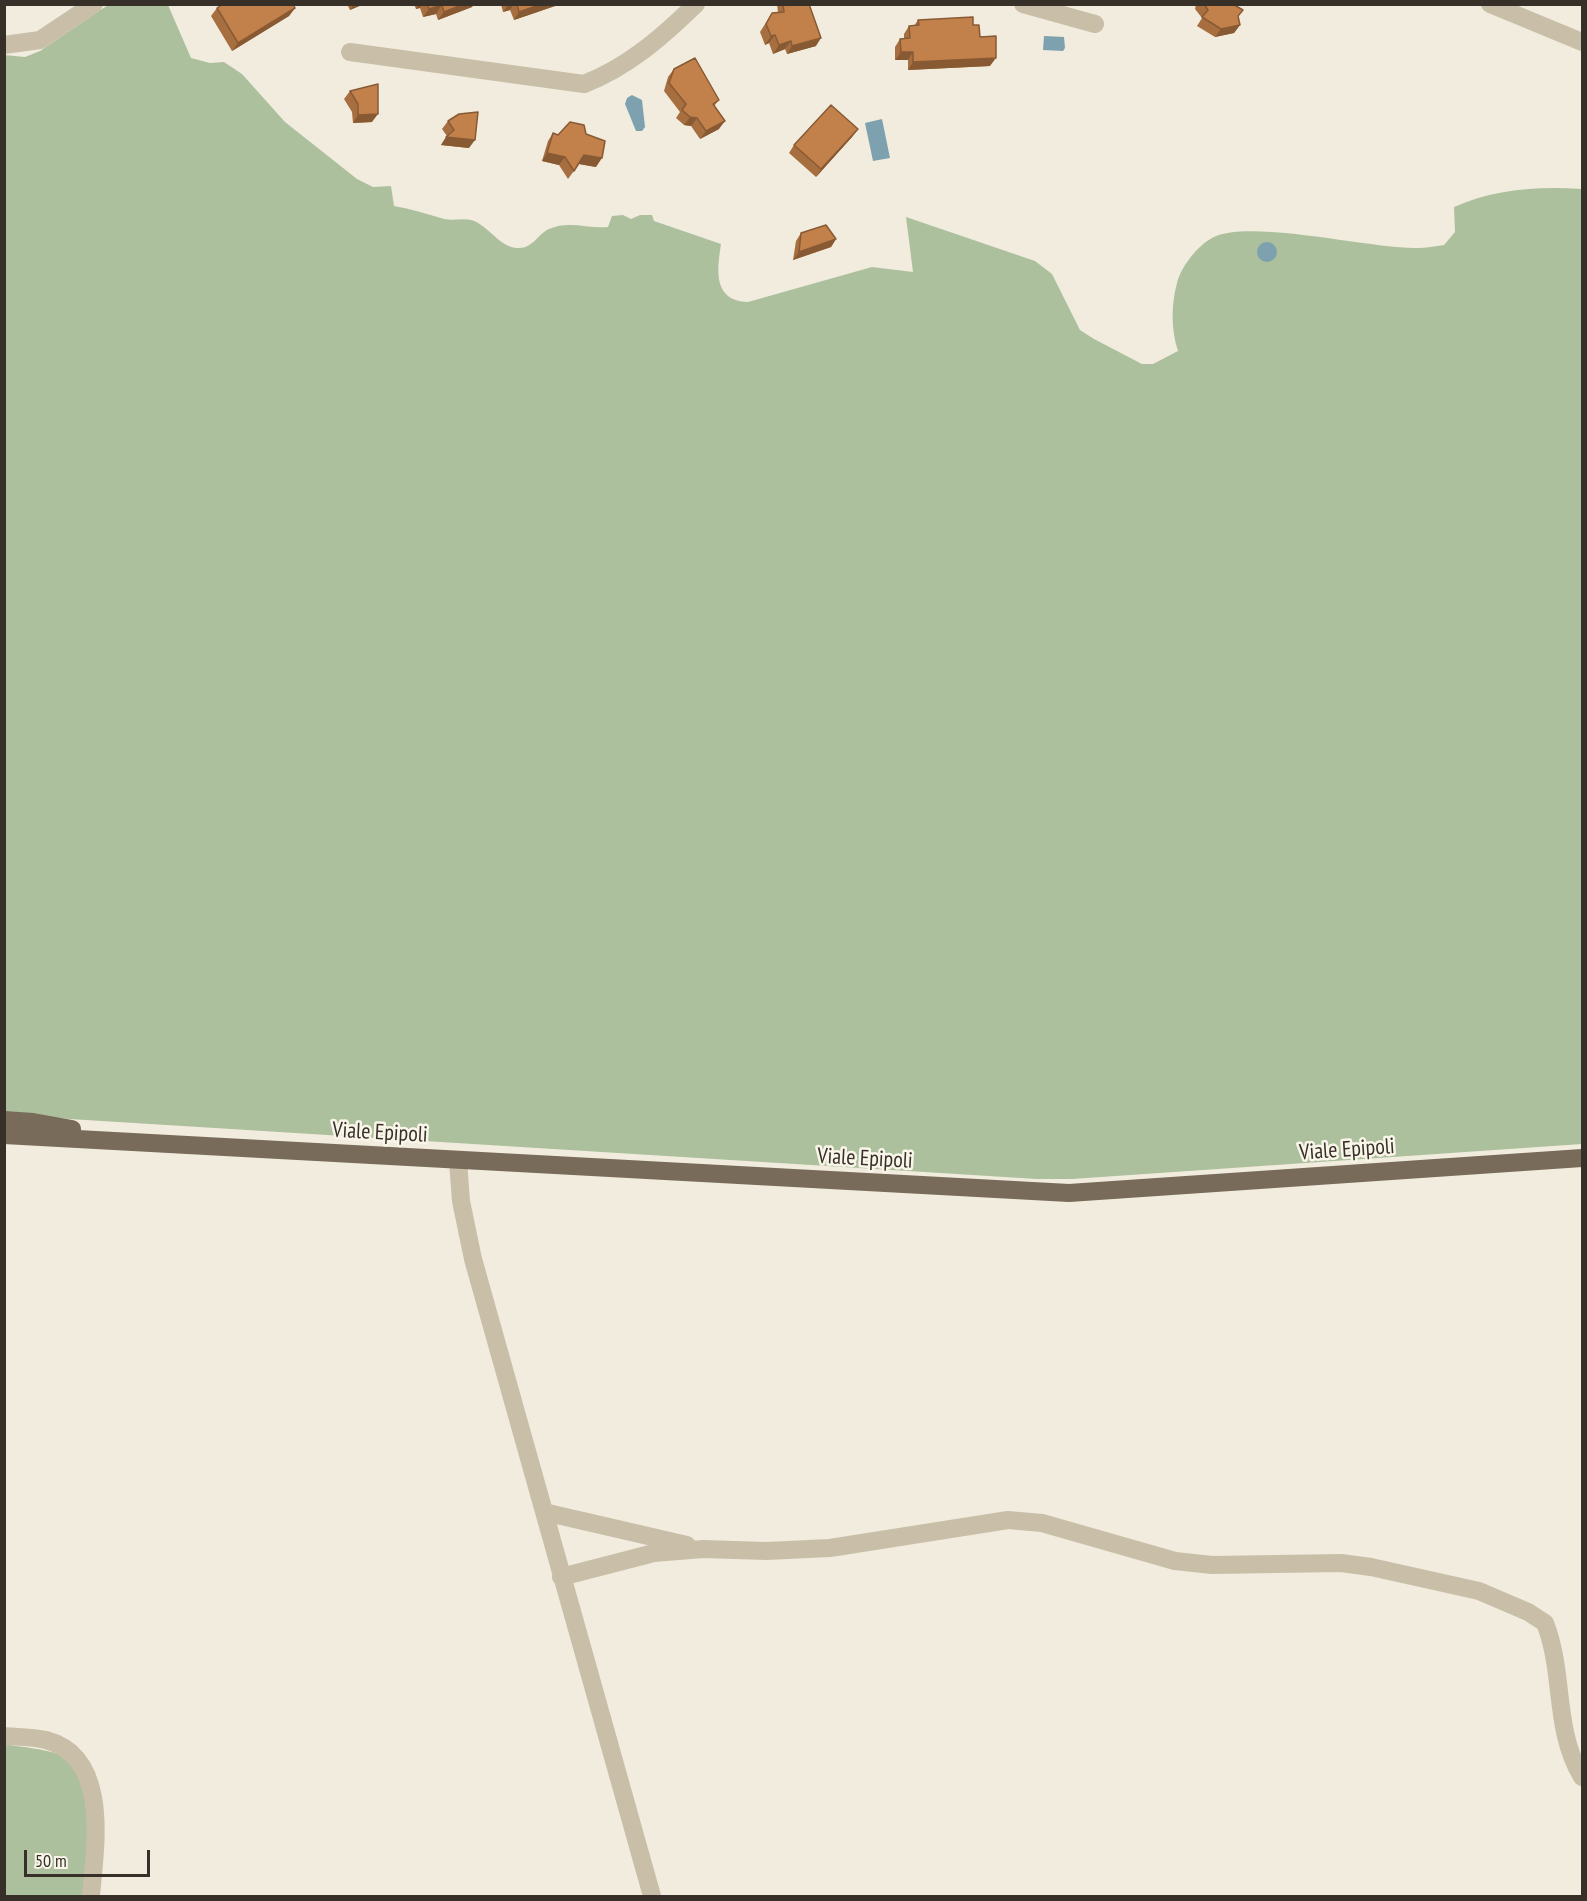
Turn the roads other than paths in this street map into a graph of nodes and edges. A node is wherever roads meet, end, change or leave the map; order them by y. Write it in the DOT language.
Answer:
graph roads {
  1 [pos="94,4"];
  2 [pos="696,4"];
  3 [pos="1023,4"];
  4 [pos="1490,4"];
  5 [pos="1095,24"];
  6 [pos="1582,42"];
  7 [pos="4,45"];
  8 [pos="350,52"];
  9 [pos="4,1120"];
  10 [pos="33,1122"];
  11 [pos="4,1126"];
  12 [pos="4,1135"];
  13 [pos="144,1143"];
  14 [pos="1582,1158"];
  15 [pos="458,1161"];
  16 [pos="544,1512"];
  17 [pos="703,1549"];
  18 [pos="561,1578"];
  19 [pos="4,1736"];
  20 [pos="1582,1777"];
  21 [pos="91,1896"];
  22 [pos="652,1896"];
  1 -- 7 [label="street"];
  2 -- 8 [label="street"];
  3 -- 5 [label="street"];
  4 -- 6 [label="street"];
  9 -- 10 [label="main road"];
  10 -- 11 [label="street"];
  10 -- 13 [label="main road"];
  12 -- 13 [label="main road"];
  13 -- 15 [label="main road, Viale Epipoli"];
  14 -- 15 [label="main road, Viale Epipoli"];
  15 -- 16 [label="street"];
  16 -- 17 [label="street"];
  16 -- 18 [label="street"];
  17 -- 18 [label="street"];
  17 -- 20 [label="street"];
  18 -- 22 [label="street"];
  19 -- 21 [label="street"];
}
